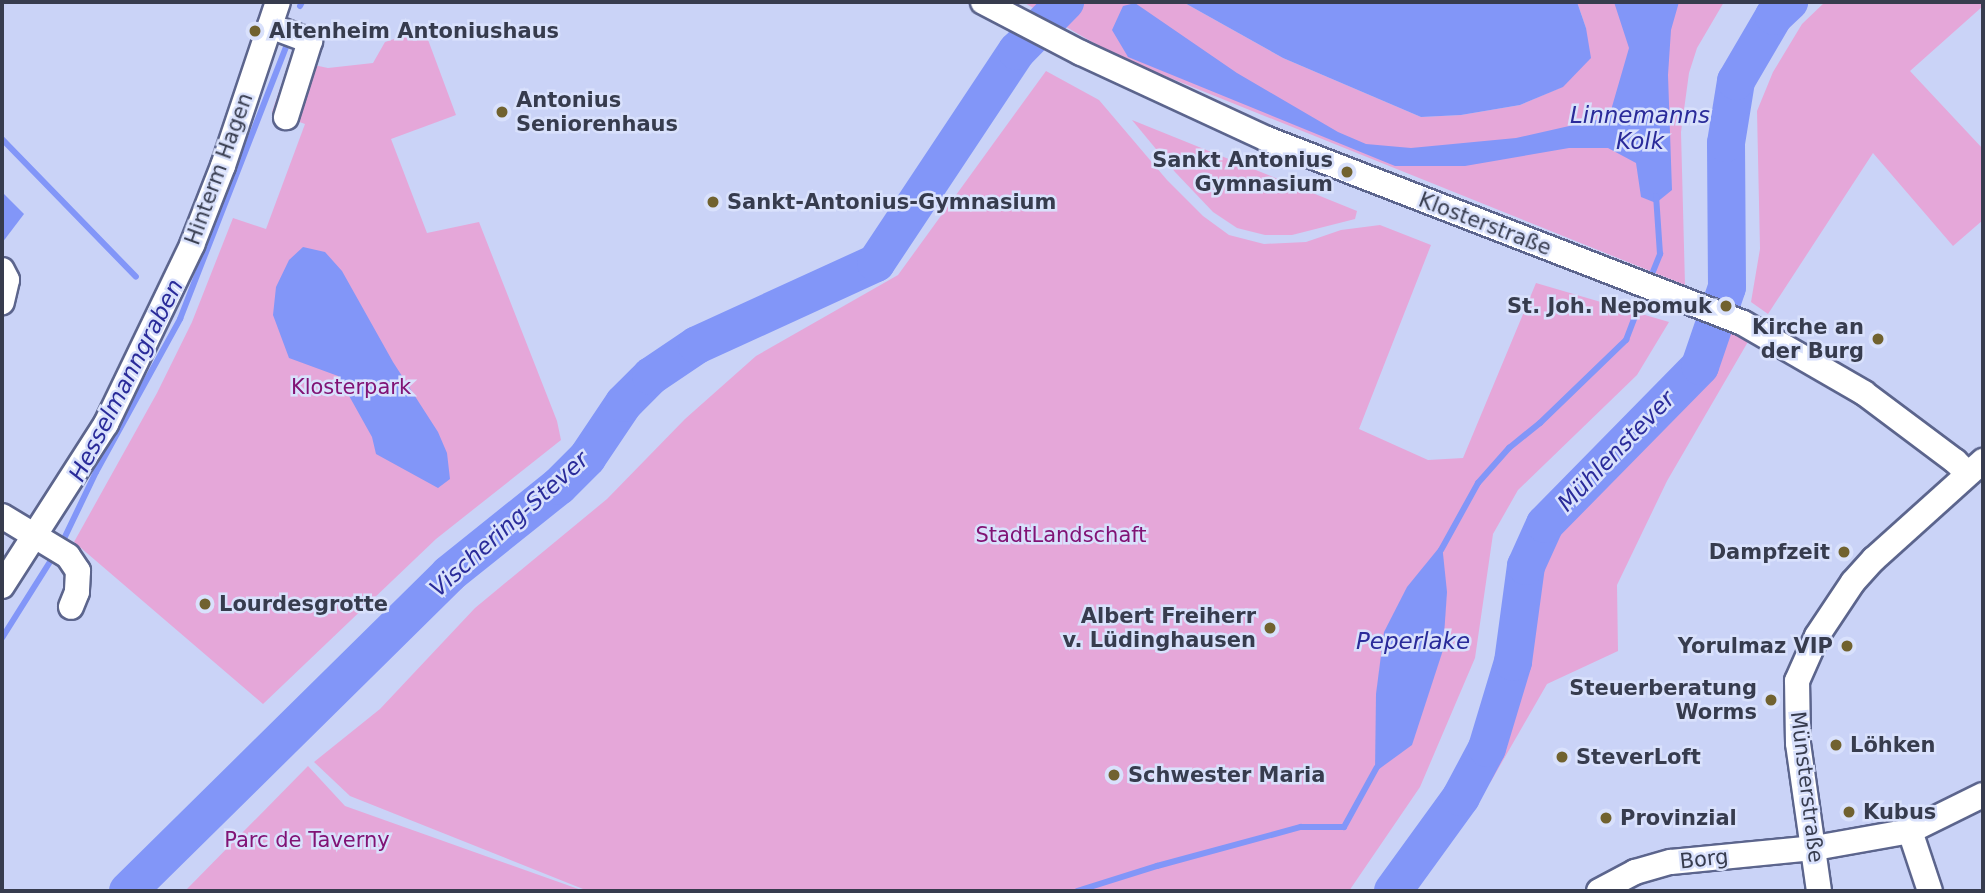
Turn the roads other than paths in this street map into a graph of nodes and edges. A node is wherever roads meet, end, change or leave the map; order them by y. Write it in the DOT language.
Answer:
graph roads {
  1 [pos="278,2"];
  2 [pos="983,2"];
  3 [pos="270,26"];
  4 [pos="286,117"];
  5 [pos="2,270"];
  6 [pos="2,302"];
  7 [pos="1976,468"];
  8 [pos="2,516"];
  9 [pos="50,544"];
  10 [pos="2,586"];
  11 [pos="71,607"];
  12 [pos="1983,795"];
  13 [pos="1910,831"];
  14 [pos="1815,848"];
  15 [pos="1599,891"];
  16 [pos="1819,891"];
  17 [pos="1930,891"];
  1 -- 3 [label="street, Hinterm Hagen"];
  2 -- 7 [label="street, Klosterstraße"];
  3 -- 4 [label="street"];
  3 -- 9 [label="street, Hinterm Hagen"];
  5 -- 6 [label="street"];
  7 -- 14 [label="street, Münsterstraße"];
  8 -- 9 [label="street"];
  9 -- 10 [label="street, Hinterm Hagen"];
  9 -- 11 [label="street"];
  12 -- 13 [label="street, Borg"];
  13 -- 14 [label="street, Borg"];
  13 -- 17 [label="street"];
  14 -- 15 [label="street, Borg"];
  14 -- 16 [label="street, Münsterstraße"];
}
